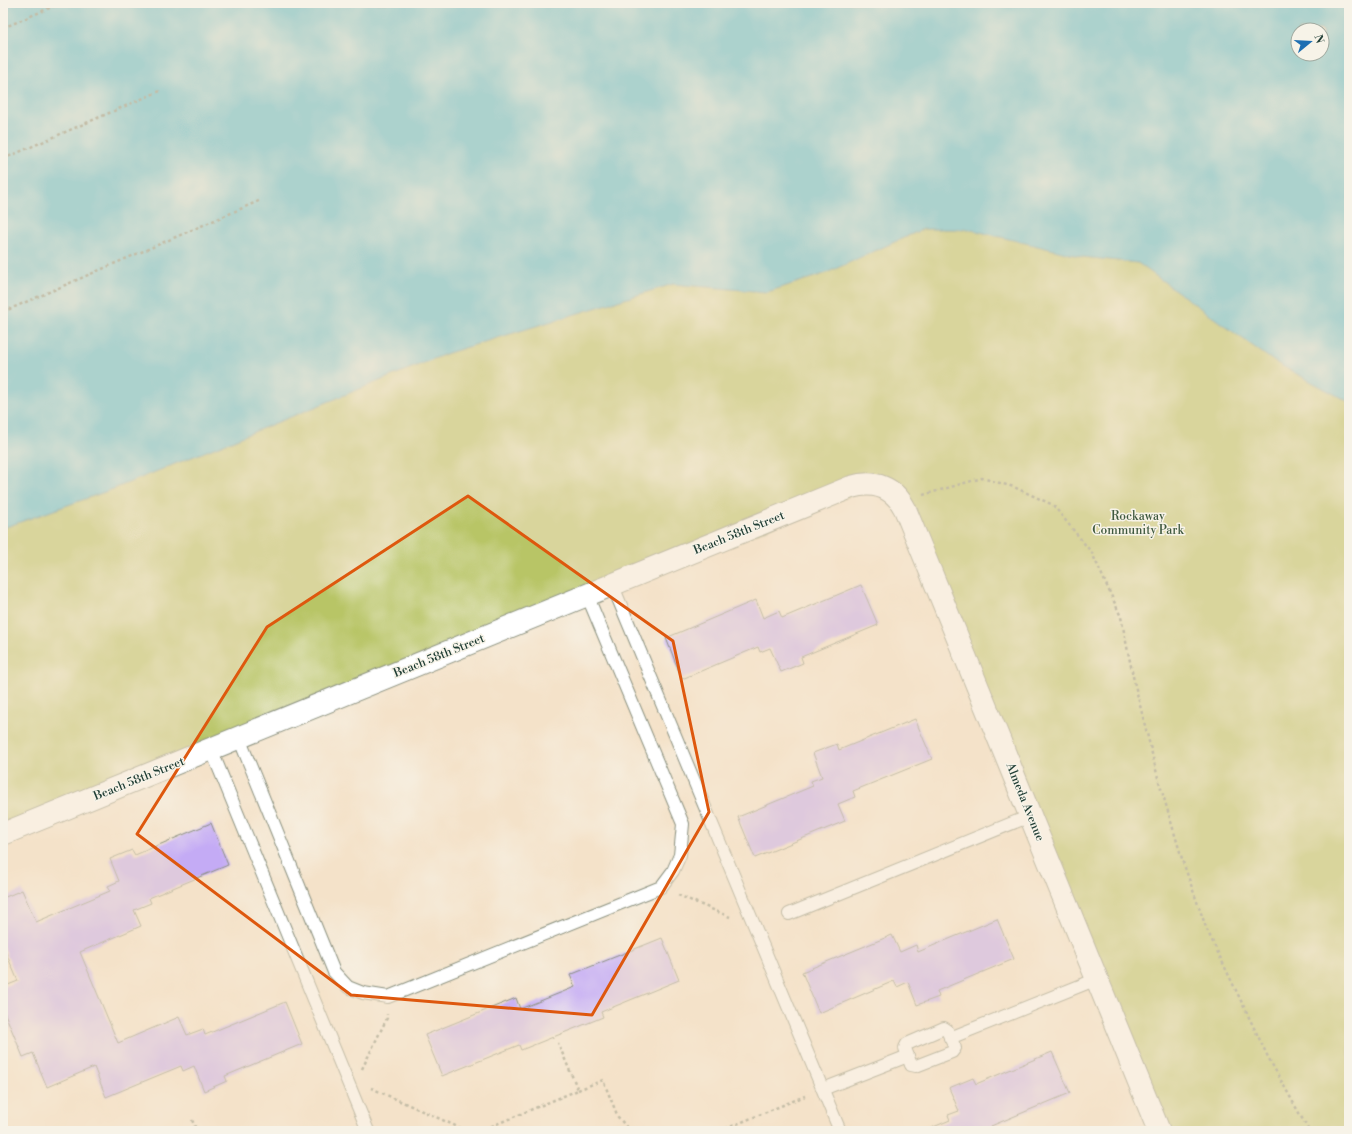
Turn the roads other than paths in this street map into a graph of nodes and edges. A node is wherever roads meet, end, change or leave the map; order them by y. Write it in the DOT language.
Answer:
graph roads {
  1 [pos="876,485"];
  2 [pos="612,584"];
  3 [pos="587,595"];
  4 [pos="239,738"];
  5 [pos="211,749"];
  6 [pos="1030,816"];
  7 [pos="3,834"];
  8 [pos="789,914"];
  9 [pos="1097,979"];
  10 [pos="950,1038"];
  11 [pos="908,1056"];
  12 [pos="823,1089"];
  13 [pos="368,1131"];
  14 [pos="840,1131"];
  15 [pos="1159,1131"];
  1 -- 2 [label="street, Beach 58th Street"];
  1 -- 6 [label="street, Almeda Avenue"];
  2 -- 3 [label="street, Beach 58th Street"];
  2 -- 12 [label="lane"];
  3 -- 4 [label="street, Beach 58th Street"];
  3 -- 4 [label="lane"];
  4 -- 5 [label="street, Beach 58th Street"];
  5 -- 7 [label="street, Beach 58th Street"];
  5 -- 13 [label="lane"];
  6 -- 8 [label="lane"];
  6 -- 9 [label="street, Almeda Avenue"];
  9 -- 10 [label="lane"];
  9 -- 15 [label="street, Almeda Avenue"];
  10 -- 11 [label="lane"];
  10 -- 11 [label="lane"];
  11 -- 12 [label="lane"];
  12 -- 14 [label="lane"];
}
